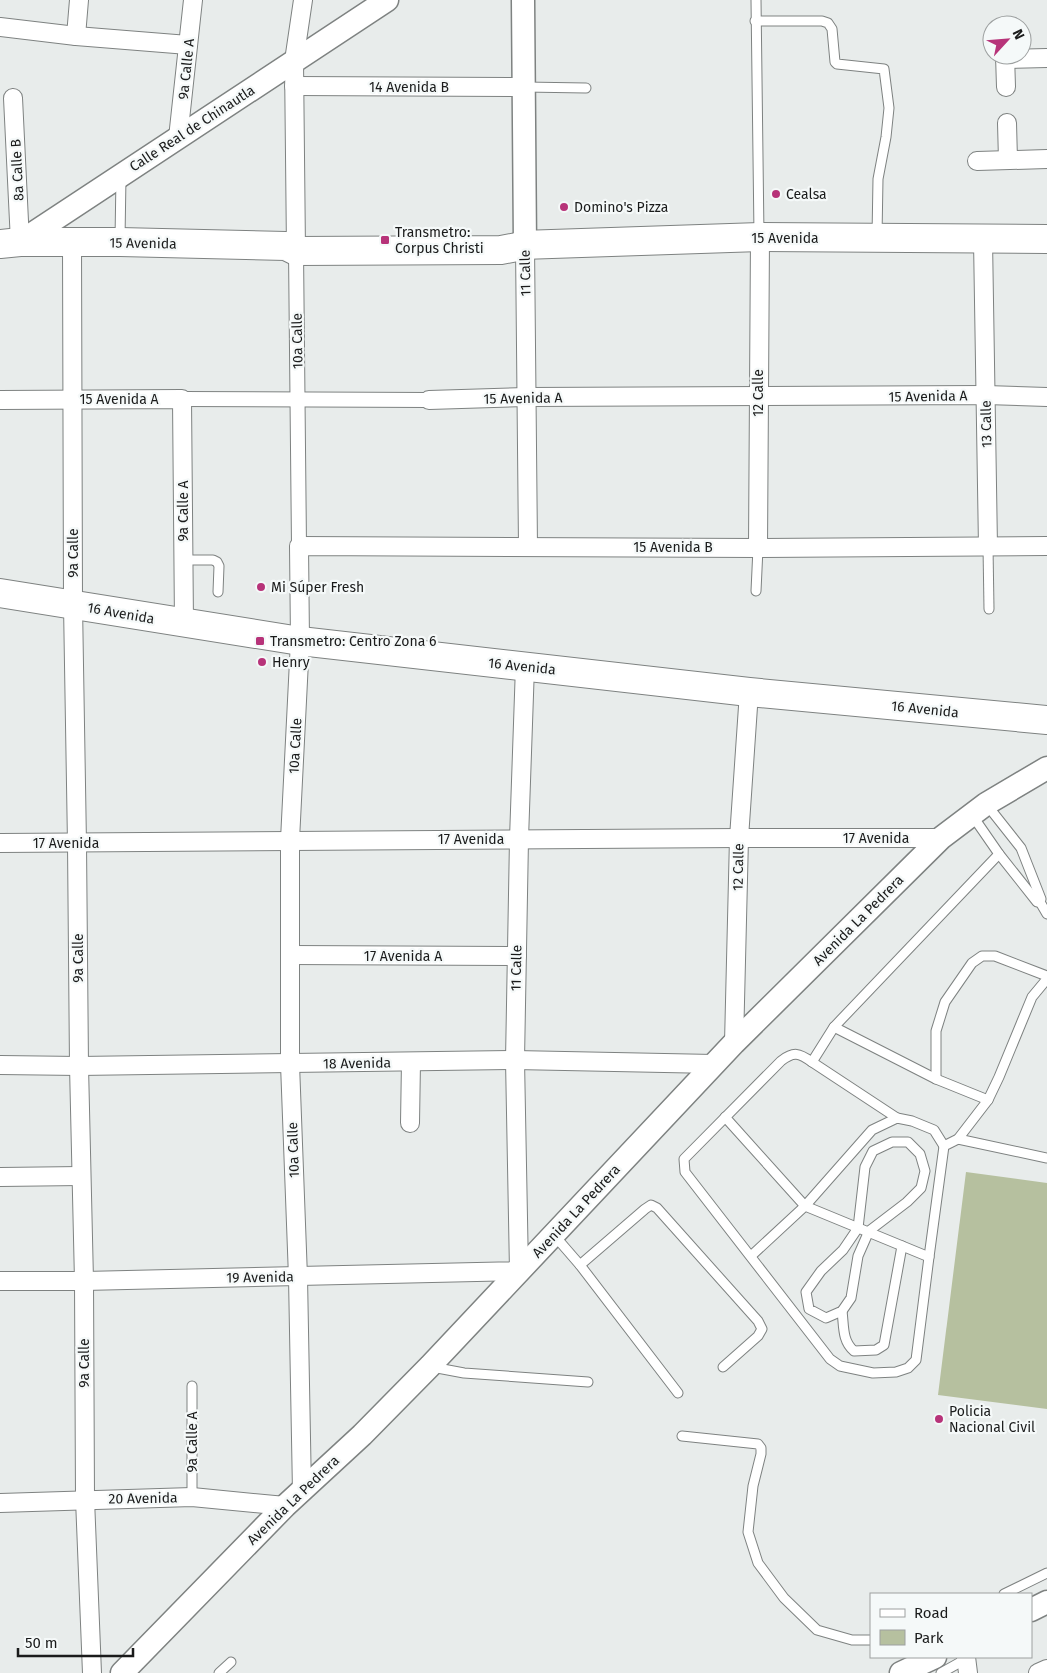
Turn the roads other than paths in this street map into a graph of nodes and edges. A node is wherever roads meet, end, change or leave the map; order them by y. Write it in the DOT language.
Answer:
graph roads {
  1 [pos="79,0"];
  2 [pos="194,0"];
  3 [pos="303,0"];
  4 [pos="387,0"];
  5 [pos="523,0"];
  6 [pos="756,0"];
  7 [pos="755,21"];
  8 [pos="0,27"];
  9 [pos="76,36"];
  10 [pos="188,45"];
  11 [pos="1032,58"];
  12 [pos="1047,58"];
  13 [pos="294,61"];
  14 [pos="1005,65"];
  15 [pos="294,86"];
  16 [pos="524,87"];
  17 [pos="1006,87"];
  18 [pos="586,88"];
  19 [pos="13,98"];
  20 [pos="1007,123"];
  21 [pos="178,138"];
  22 [pos="1047,158"];
  23 [pos="1008,160"];
  24 [pos="977,161"];
  25 [pos="121,175"];
  26 [pos="91,195"];
  27 [pos="760,238"];
  28 [pos="877,239"];
  29 [pos="1047,239"];
  30 [pos="983,240"];
  31 [pos="120,242"];
  32 [pos="10,243"];
  33 [pos="72,243"];
  34 [pos="524,245"];
  35 [pos="293,246"];
  36 [pos="986,395"];
  37 [pos="526,397"];
  38 [pos="758,397"];
  39 [pos="1047,397"];
  40 [pos="298,398"];
  41 [pos="73,399"];
  42 [pos="182,399"];
  43 [pos="0,400"];
  44 [pos="429,400"];
  45 [pos="299,546"];
  46 [pos="528,546"];
  47 [pos="1047,546"];
  48 [pos="988,547"];
  49 [pos="758,548"];
  50 [pos="184,560"];
  51 [pos="756,591"];
  52 [pos="218,592"];
  53 [pos="0,593"];
  54 [pos="73,604"];
  55 [pos="989,608"];
  56 [pos="184,623"];
  57 [pos="300,641"];
  58 [pos="525,666"];
  59 [pos="749,692"];
  60 [pos="1047,720"];
  61 [pos="1047,768"];
  62 [pos="979,810"];
  63 [pos="739,838"];
  64 [pos="941,838"];
  65 [pos="518,839"];
  66 [pos="290,840"];
  67 [pos="0,843"];
  68 [pos="77,844"];
  69 [pos="998,854"];
  70 [pos="1040,902"];
  71 [pos="1047,914"];
  72 [pos="290,955"];
  73 [pos="516,956"];
  74 [pos="1047,977"];
  75 [pos="834,1027"];
  76 [pos="734,1043"];
  77 [pos="515,1060"];
  78 [pos="411,1062"];
  79 [pos="812,1062"];
  80 [pos="290,1064"];
  81 [pos="714,1064"];
  82 [pos="0,1065"];
  83 [pos="79,1066"];
  84 [pos="936,1079"];
  85 [pos="988,1100"];
  86 [pos="725,1117"];
  87 [pos="897,1118"];
  88 [pos="410,1124"];
  89 [pos="958,1139"];
  90 [pos="944,1146"];
  91 [pos="1047,1158"];
  92 [pos="81,1176"];
  93 [pos="0,1177"];
  94 [pos="805,1206"];
  95 [pos="858,1228"];
  96 [pos="869,1231"];
  97 [pos="554,1234"];
  98 [pos="902,1246"];
  99 [pos="751,1256"];
  100 [pos="929,1257"];
  101 [pos="580,1265"];
  102 [pos="519,1271"];
  103 [pos="298,1277"];
  104 [pos="0,1281"];
  105 [pos="84,1281"];
  106 [pos="842,1311"];
  107 [pos="430,1366"];
  108 [pos="723,1367"];
  109 [pos="588,1382"];
  110 [pos="192,1386"];
  111 [pos="678,1393"];
  112 [pos="682,1436"];
  113 [pos="192,1497"];
  114 [pos="85,1499"];
  115 [pos="293,1499"];
  116 [pos="0,1503"];
  117 [pos="1047,1573"];
  118 [pos="1006,1593"];
  119 [pos="1047,1602"];
  120 [pos="1032,1610"];
  121 [pos="870,1640"];
  122 [pos="932,1658"];
  123 [pos="231,1662"];
  124 [pos="967,1663"];
  125 [pos="1047,1669"];
  126 [pos="907,1672"];
  127 [pos="92,1673"];
  128 [pos="122,1673"];
  129 [pos="219,1673"];
  130 [pos="941,1673"];
  131 [pos="1038,1673"];
  1 -- 9 [label="street"];
  2 -- 10 [label="street, 9a Calle A"];
  3 -- 13 [label="street, 10a Calle"];
  4 -- 13 [label="street, Calle Real de Chinautla"];
  5 -- 16 [label="street, 11 Calle"];
  6 -- 7 [label="lane"];
  7 -- 27 [label="lane"];
  7 -- 28 [label="lane"];
  8 -- 9 [label="street"];
  9 -- 10 [label="street"];
  10 -- 21 [label="street, 9a Calle A"];
  11 -- 12 [label="street"];
  13 -- 15 [label="street, 10a Calle"];
  13 -- 21 [label="street, Calle Real de Chinautla"];
  14 -- 17 [label="street"];
  15 -- 16 [label="street, 14 Avenida B"];
  15 -- 35 [label="street, 10a Calle"];
  16 -- 18 [label="lane"];
  16 -- 34 [label="street, 11 Calle"];
  19 -- 32 [label="street, 8a Calle B"];
  20 -- 23 [label="street"];
  21 -- 25 [label="street, Calle Real de Chinautla"];
  22 -- 23 [label="street"];
  23 -- 24 [label="street"];
  25 -- 26 [label="street, Calle Real de Chinautla"];
  25 -- 31 [label="lane"];
  26 -- 32 [label="street, Calle Real de Chinautla"];
  26 -- 33 [label="street, Calle Real de Chinautla"];
  27 -- 28 [label="main road, 15 Avenida"];
  27 -- 34 [label="main road, 15 Avenida"];
  27 -- 38 [label="street, 12 Calle"];
  28 -- 30 [label="main road, 15 Avenida"];
  29 -- 30 [label="main road, 15 Avenida"];
  30 -- 36 [label="street, 13 Calle"];
  31 -- 33 [label="main road, 15 Avenida"];
  31 -- 35 [label="main road, 15 Avenida"];
  32 -- 33 [label="main road, 15 Avenida"];
  33 -- 41 [label="street, 9a Calle"];
  34 -- 35 [label="main road, 15 Avenida"];
  34 -- 37 [label="street, 11 Calle"];
  35 -- 40 [label="street, 10a Calle"];
  36 -- 38 [label="street, 15 Avenida A"];
  36 -- 39 [label="street, 15 Avenida A"];
  36 -- 48 [label="street, 13 Calle"];
  37 -- 38 [label="street, 15 Avenida A"];
  37 -- 44 [label="street, 15 Avenida A"];
  37 -- 46 [label="street, 11 Calle"];
  38 -- 49 [label="street, 12 Calle"];
  40 -- 42 [label="street, 15 Avenida A"];
  40 -- 44 [label="street, 15 Avenida A"];
  40 -- 45 [label="street, 10a Calle"];
  41 -- 42 [label="street, 15 Avenida A"];
  41 -- 43 [label="street, 15 Avenida A"];
  41 -- 54 [label="street, 9a Calle"];
  42 -- 50 [label="street, 9a Calle A"];
  45 -- 46 [label="street, 15 Avenida B"];
  45 -- 57 [label="street, 10a Calle"];
  46 -- 49 [label="street, 15 Avenida B"];
  47 -- 48 [label="street, 15 Avenida B"];
  48 -- 49 [label="street, 15 Avenida B"];
  48 -- 55 [label="lane, 13 Calle"];
  49 -- 51 [label="lane"];
  50 -- 52 [label="lane"];
  50 -- 56 [label="street, 9a Calle A"];
  53 -- 54 [label="main road, 16 Avenida"];
  54 -- 56 [label="main road, 16 Avenida"];
  54 -- 68 [label="street, 9a Calle"];
  56 -- 57 [label="main road, 16 Avenida"];
  57 -- 58 [label="main road, 16 Avenida"];
  57 -- 66 [label="street, 10a Calle"];
  58 -- 59 [label="main road, 16 Avenida"];
  58 -- 65 [label="street, 11 Calle"];
  59 -- 60 [label="main road, 16 Avenida"];
  59 -- 63 [label="street, 12 Calle"];
  61 -- 62 [label="street, Avenida La Pedrera"];
  62 -- 64 [label="street, Avenida La Pedrera"];
  62 -- 69 [label="lane"];
  62 -- 70 [label="lane"];
  63 -- 64 [label="street, 17 Avenida"];
  63 -- 65 [label="street, 17 Avenida"];
  63 -- 76 [label="street, 12 Calle"];
  64 -- 76 [label="street, Avenida La Pedrera"];
  65 -- 66 [label="street, 17 Avenida"];
  65 -- 73 [label="street, 11 Calle"];
  66 -- 68 [label="street, 17 Avenida"];
  66 -- 72 [label="street, 10a Calle"];
  67 -- 68 [label="street, 17 Avenida"];
  68 -- 83 [label="street, 9a Calle"];
  69 -- 70 [label="lane"];
  69 -- 75 [label="lane"];
  70 -- 71 [label="lane"];
  72 -- 73 [label="street, 17 Avenida A"];
  72 -- 80 [label="street, 10a Calle"];
  73 -- 77 [label="street, 11 Calle"];
  74 -- 84 [label="lane"];
  74 -- 85 [label="lane"];
  75 -- 79 [label="lane"];
  75 -- 84 [label="lane"];
  76 -- 81 [label="street, Avenida La Pedrera"];
  77 -- 78 [label="street, 18 Avenida"];
  77 -- 81 [label="street, 18 Avenida"];
  77 -- 102 [label="street, 11 Calle"];
  78 -- 80 [label="street, 18 Avenida"];
  78 -- 88 [label="street"];
  79 -- 86 [label="lane"];
  79 -- 87 [label="lane"];
  80 -- 83 [label="street, 18 Avenida"];
  80 -- 103 [label="street, 10a Calle"];
  81 -- 97 [label="street, Avenida La Pedrera"];
  82 -- 83 [label="street, 18 Avenida"];
  83 -- 92 [label="street, 9a Calle"];
  84 -- 85 [label="lane"];
  85 -- 89 [label="lane"];
  86 -- 94 [label="lane"];
  86 -- 99 [label="lane"];
  87 -- 90 [label="lane"];
  87 -- 94 [label="lane"];
  89 -- 90 [label="lane"];
  89 -- 91 [label="lane"];
  90 -- 100 [label="lane"];
  92 -- 93 [label="street"];
  92 -- 105 [label="street, 9a Calle"];
  94 -- 95 [label="lane"];
  94 -- 99 [label="lane"];
  95 -- 96 [label="lane"];
  95 -- 96 [label="lane"];
  95 -- 106 [label="lane"];
  96 -- 98 [label="lane"];
  96 -- 106 [label="lane"];
  97 -- 101 [label="lane"];
  97 -- 102 [label="street, Avenida La Pedrera"];
  98 -- 100 [label="lane"];
  98 -- 106 [label="lane"];
  99 -- 100 [label="lane"];
  101 -- 108 [label="lane"];
  101 -- 111 [label="lane"];
  102 -- 103 [label="street, 19 Avenida"];
  102 -- 107 [label="street, Avenida La Pedrera"];
  103 -- 105 [label="street, 19 Avenida"];
  103 -- 115 [label="street, 10a Calle"];
  104 -- 105 [label="street, 19 Avenida"];
  105 -- 114 [label="street, 9a Calle"];
  107 -- 109 [label="lane"];
  107 -- 115 [label="street, Avenida La Pedrera"];
  110 -- 113 [label="lane, 9a Calle A"];
  112 -- 121 [label="lane"];
  113 -- 114 [label="street, 20 Avenida"];
  113 -- 115 [label="street, 20 Avenida"];
  114 -- 116 [label="street, 20 Avenida"];
  114 -- 127 [label="street, 9a Calle"];
  115 -- 128 [label="street, Avenida La Pedrera"];
  117 -- 118 [label="lane"];
  119 -- 120 [label="street"];
  122 -- 126 [label="street"];
  123 -- 129 [label="lane"];
  124 -- 130 [label="lane"];
  125 -- 131 [label="street"];
}
